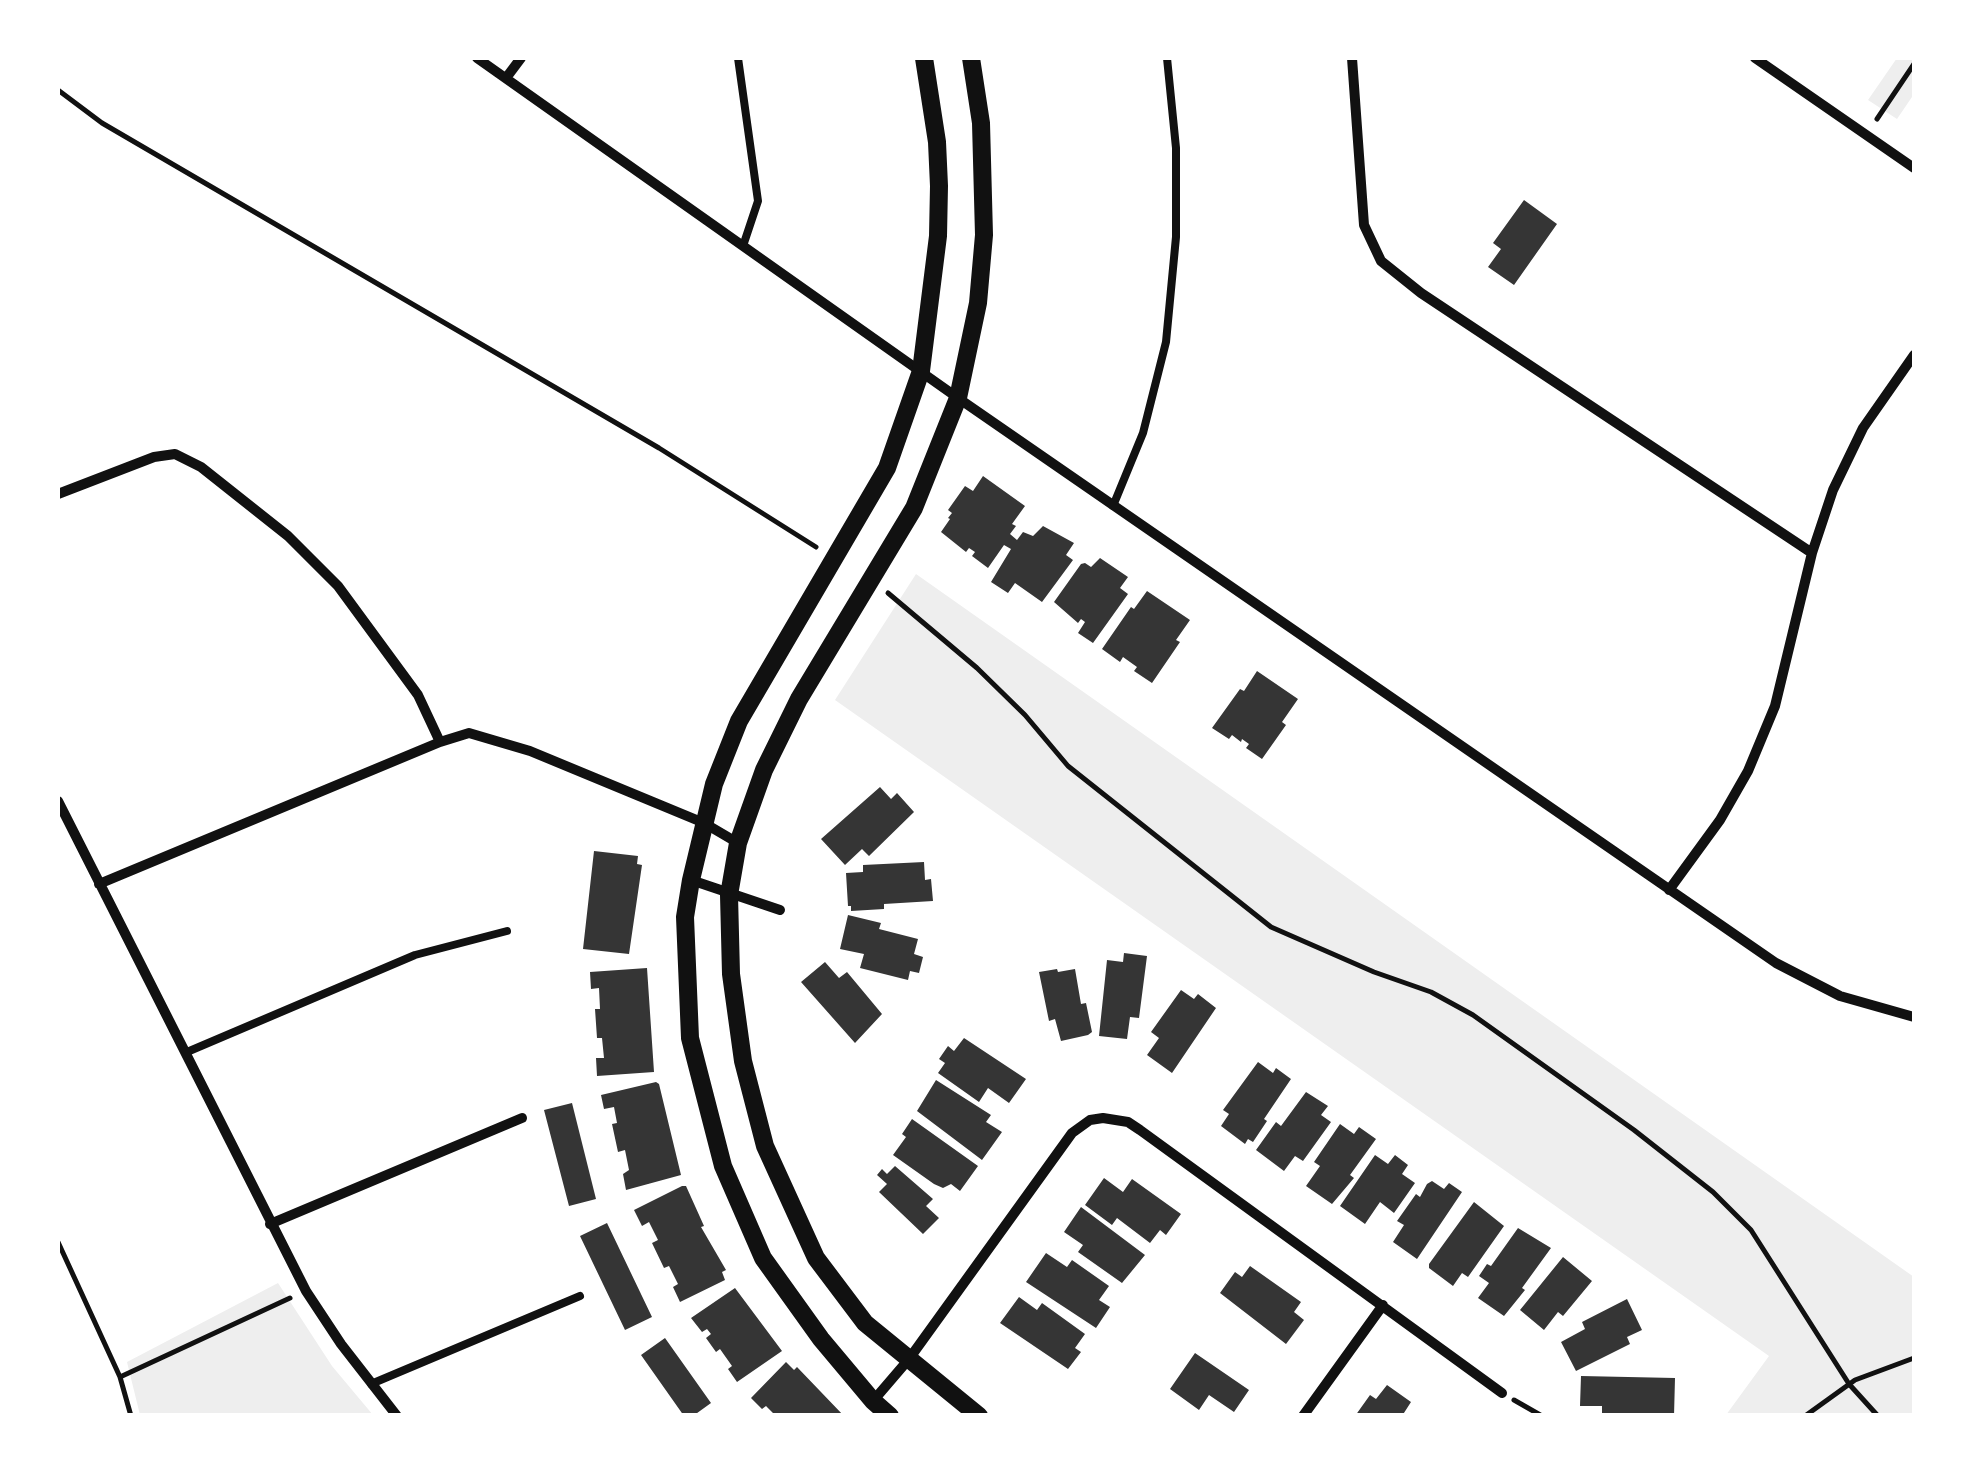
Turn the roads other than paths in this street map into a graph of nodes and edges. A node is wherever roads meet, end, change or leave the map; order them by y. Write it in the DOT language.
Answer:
graph roads {
  1 [pos="477,58"];
  2 [pos="521,58"];
  3 [pos="738,58"];
  4 [pos="924,58"];
  5 [pos="971,58"];
  6 [pos="1167,58"];
  7 [pos="1352,58"];
  8 [pos="1755,58"];
  9 [pos="506,78"];
  10 [pos="1914,168"];
  11 [pos="743,246"];
  12 [pos="1914,355"];
  13 [pos="921,371"];
  14 [pos="958,398"];
  15 [pos="58,494"];
  16 [pos="1113,506"];
  17 [pos="1812,553"];
  18 [pos="440,742"];
  19 [pos="58,801"];
  20 [pos="704,824"];
  21 [pos="738,843"];
  22 [pos="690,880"];
  23 [pos="99,884"];
  24 [pos="1668,890"];
  25 [pos="730,895"];
  26 [pos="780,910"];
  27 [pos="506,932"];
  28 [pos="1914,1017"];
  29 [pos="187,1052"];
  30 [pos="522,1118"];
  31 [pos="270,1224"];
  32 [pos="580,1296"];
  33 [pos="1383,1305"];
  34 [pos="909,1359"];
  35 [pos="372,1384"];
  36 [pos="1502,1394"];
  37 [pos="873,1401"];
  38 [pos="397,1416"];
  39 [pos="890,1416"];
  40 [pos="979,1416"];
  41 [pos="1303,1416"];
  1 -- 9 [label="street"];
  2 -- 9 [label="street"];
  3 -- 11 [label="lane"];
  4 -- 13 [label="street"];
  5 -- 14 [label="street"];
  6 -- 16 [label="lane"];
  7 -- 17 [label="street"];
  8 -- 10 [label="street"];
  9 -- 11 [label="street"];
  11 -- 13 [label="street"];
  12 -- 17 [label="street"];
  13 -- 14 [label="street"];
  13 -- 20 [label="street"];
  14 -- 16 [label="street"];
  14 -- 21 [label="street"];
  15 -- 18 [label="street"];
  16 -- 24 [label="street"];
  17 -- 24 [label="street"];
  18 -- 20 [label="street"];
  18 -- 23 [label="street"];
  19 -- 23 [label="street"];
  20 -- 21 [label="street"];
  20 -- 22 [label="street"];
  21 -- 25 [label="street"];
  22 -- 25 [label="street"];
  22 -- 37 [label="street"];
  23 -- 29 [label="street"];
  24 -- 28 [label="street"];
  25 -- 26 [label="street"];
  25 -- 34 [label="street"];
  27 -- 29 [label="lane"];
  29 -- 31 [label="street"];
  30 -- 31 [label="street"];
  31 -- 35 [label="street"];
  32 -- 35 [label="lane"];
  33 -- 34 [label="street"];
  33 -- 36 [label="street"];
  33 -- 41 [label="street"];
  34 -- 37 [label="street"];
  34 -- 40 [label="street"];
  35 -- 38 [label="street"];
  37 -- 39 [label="street"];
}
